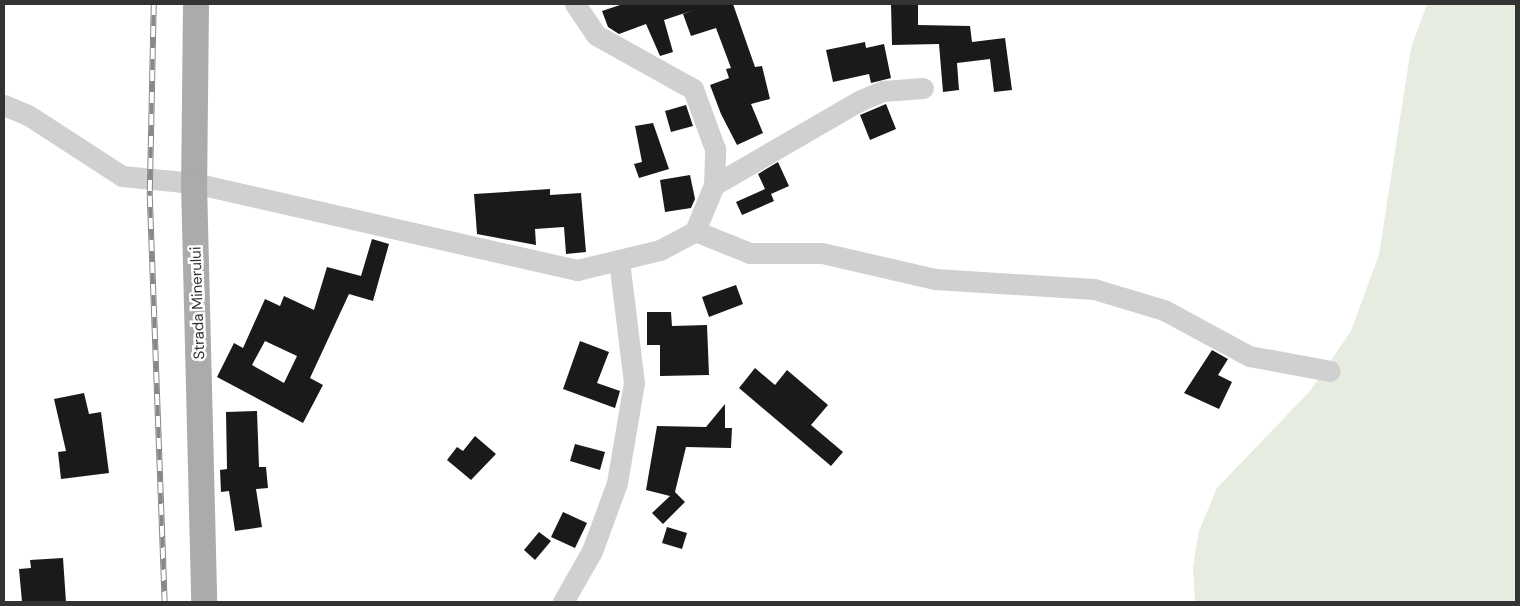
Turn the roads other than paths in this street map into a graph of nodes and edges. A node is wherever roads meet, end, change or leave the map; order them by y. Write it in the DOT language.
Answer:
graph roads {
  1 [pos="196,4"];
  2 [pos="575,4"];
  3 [pos="923,88"];
  4 [pos="4,105"];
  5 [pos="194,183"];
  6 [pos="714,185"];
  7 [pos="695,230"];
  8 [pos="619,260"];
  9 [pos="1330,371"];
  10 [pos="204,602"];
  11 [pos="563,602"];
  1 -- 5 [label="main road, Strada Minerului"];
  2 -- 6 [label="street"];
  3 -- 6 [label="street"];
  4 -- 5 [label="street"];
  5 -- 8 [label="street"];
  5 -- 10 [label="main road, Strada Minerului"];
  6 -- 7 [label="street"];
  7 -- 8 [label="street"];
  7 -- 9 [label="street"];
  8 -- 11 [label="street"];
}
